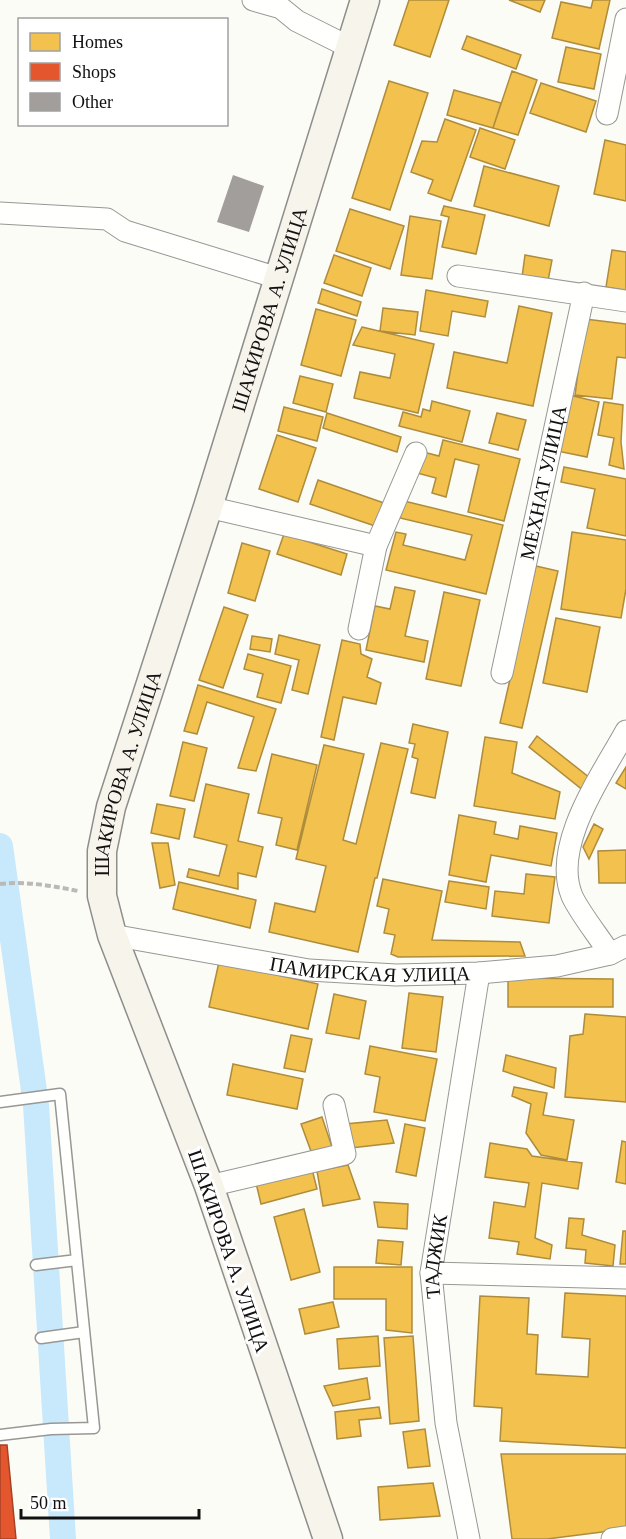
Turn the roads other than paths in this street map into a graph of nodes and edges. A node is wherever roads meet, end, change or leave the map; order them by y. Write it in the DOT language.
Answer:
graph roads {
  1 [pos="253,0"];
  2 [pos="365,0"];
  3 [pos="626,19"];
  4 [pos="351,48"];
  5 [pos="607,114"];
  6 [pos="0,213"];
  7 [pos="458,276"];
  8 [pos="278,278"];
  9 [pos="584,293"];
  10 [pos="626,300"];
  11 [pos="417,453"];
  12 [pos="208,507"];
  13 [pos="376,546"];
  14 [pos="359,629"];
  15 [pos="502,673"];
  16 [pos="626,731"];
  17 [pos="112,935"];
  18 [pos="618,950"];
  19 [pos="479,973"];
  20 [pos="0,1102"];
  21 [pos="334,1105"];
  22 [pos="208,1186"];
  23 [pos="77,1260"];
  24 [pos="36,1265"];
  25 [pos="431,1273"];
  26 [pos="626,1278"];
  27 [pos="84,1332"];
  28 [pos="41,1338"];
  29 [pos="0,1435"];
  30 [pos="626,1538"];
  31 [pos="328,1539"];
  32 [pos="469,1539"];
  33 [pos="612,1539"];
  1 -- 4 [label="street"];
  2 -- 4 [label="main road, ШАКИРОВА А. УЛИЦА"];
  3 -- 5 [label="street"];
  4 -- 8 [label="main road, ШАКИРОВА А. УЛИЦА"];
  6 -- 8 [label="street"];
  7 -- 9 [label="street"];
  8 -- 12 [label="main road, ШАКИРОВА А. УЛИЦА"];
  9 -- 10 [label="street"];
  9 -- 15 [label="street, МЕХНАТ УЛИЦА"];
  11 -- 13 [label="street"];
  12 -- 13 [label="street"];
  12 -- 17 [label="main road, ШАКИРОВА А. УЛИЦА"];
  13 -- 14 [label="street"];
  16 -- 18 [label="street"];
  17 -- 19 [label="street, ПАМИРСКАЯ УЛИЦА"];
  17 -- 22 [label="main road, ШАКИРОВА А. УЛИЦА"];
  18 -- 19 [label="street, ПАМИРСКАЯ УЛИЦА"];
  19 -- 25 [label="street, ТАДЖИК"];
  20 -- 23 [label="lane"];
  21 -- 22 [label="street"];
  22 -- 31 [label="main road, ШАКИРОВА А. УЛИЦА"];
  23 -- 24 [label="lane"];
  23 -- 27 [label="lane"];
  25 -- 26 [label="street"];
  25 -- 32 [label="street, ТАДЖИК"];
  27 -- 28 [label="lane"];
  27 -- 29 [label="lane"];
  30 -- 33 [label="street"];
}
